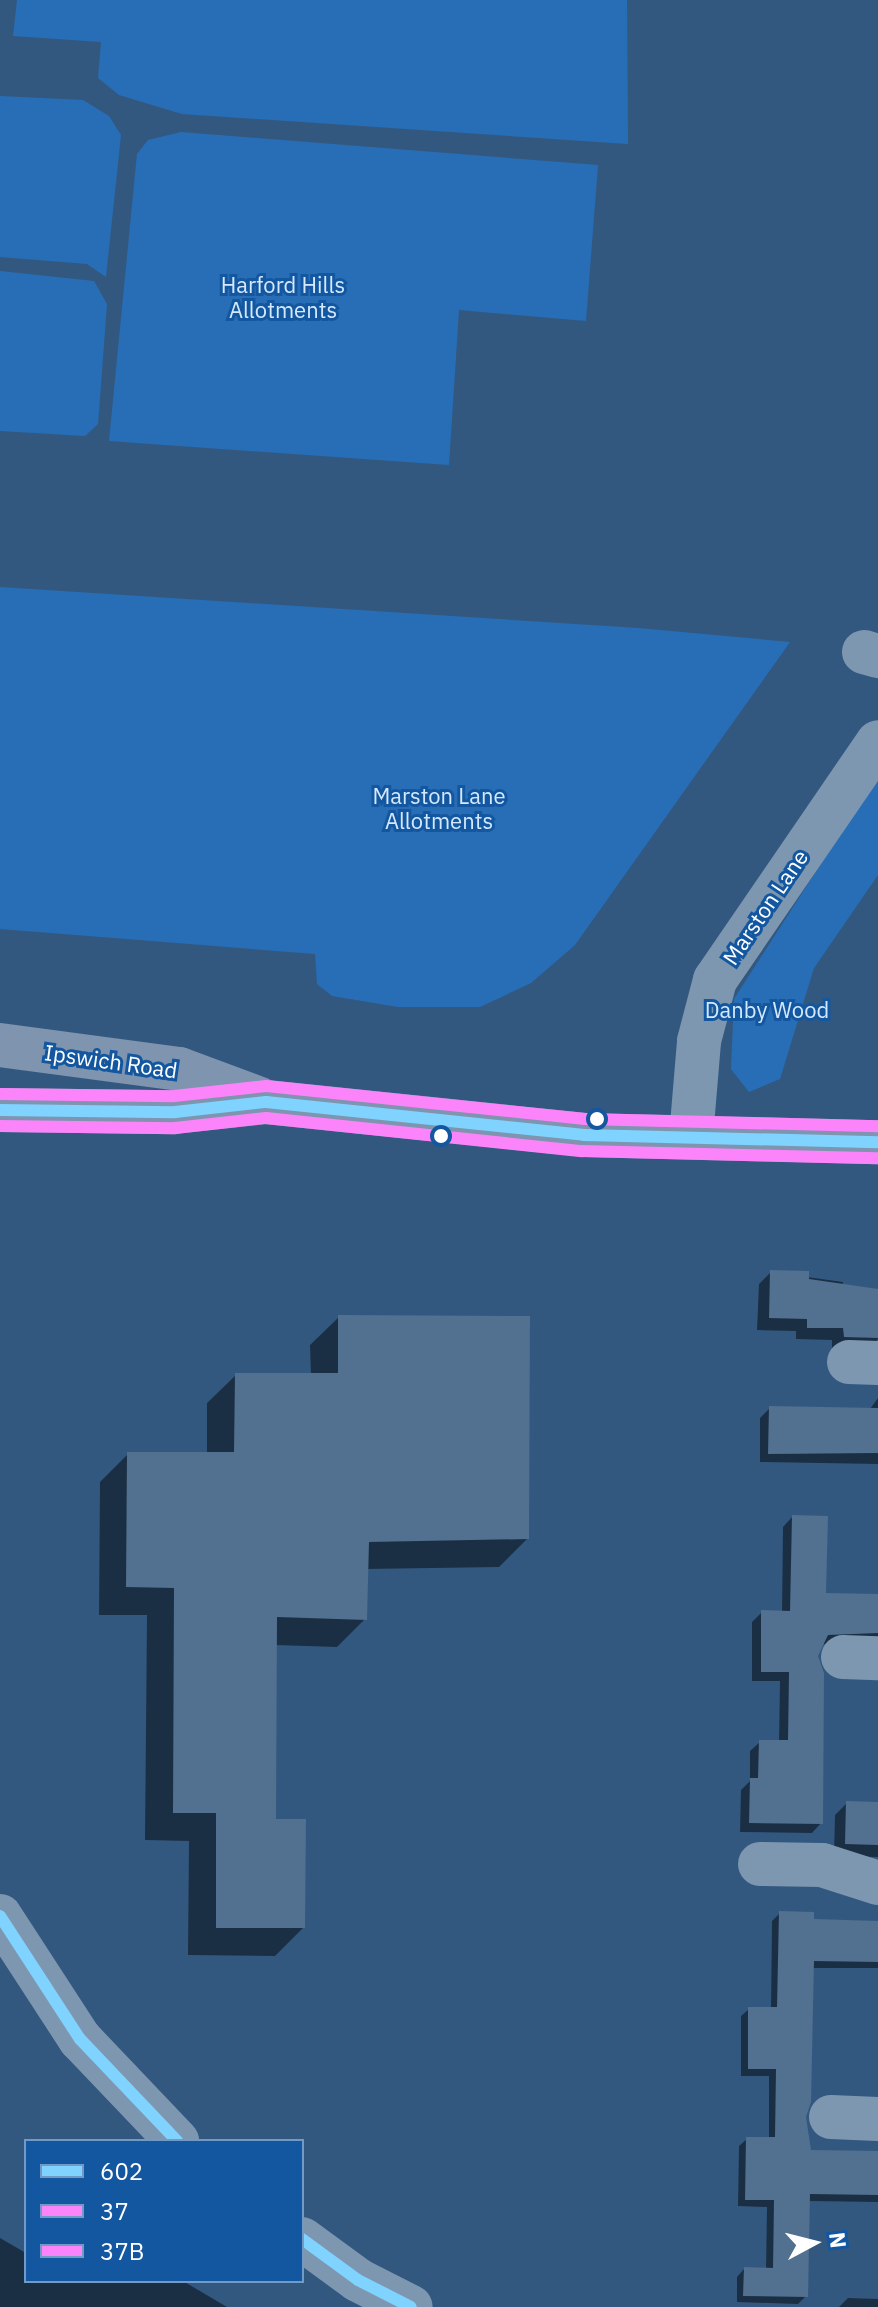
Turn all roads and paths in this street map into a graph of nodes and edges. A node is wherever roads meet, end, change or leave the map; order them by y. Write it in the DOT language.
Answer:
graph roads {
  1 [pos="878,742"];
  2 [pos="0,1045"];
  3 [pos="266,1102"];
  4 [pos="0,1110"];
  5 [pos="691,1137"];
  6 [pos="878,1142"];
  7 [pos="760,1864"];
  8 [pos="878,1883"];
  9 [pos="0,1916"];
  10 [pos="831,2117"];
  11 [pos="878,2119"];
  12 [pos="175,2139"];
  13 [pos="304,2241"];
  14 [pos="366,2294"];
  15 [pos="411,2307"];
  1 -- 5 [label="street, Marston Lane"];
  2 -- 3 [label="highway, Ipswich Road"];
  3 -- 4 [label="highway, Ipswich Road"];
  3 -- 5 [label="highway, Ipswich Road"];
  5 -- 6 [label="highway, Ipswich Road"];
  7 -- 8 [label="street"];
  9 -- 12 [label="street"];
  10 -- 11 [label="street"];
  13 -- 14 [label="street"];
  14 -- 15 [label="street"];
}
